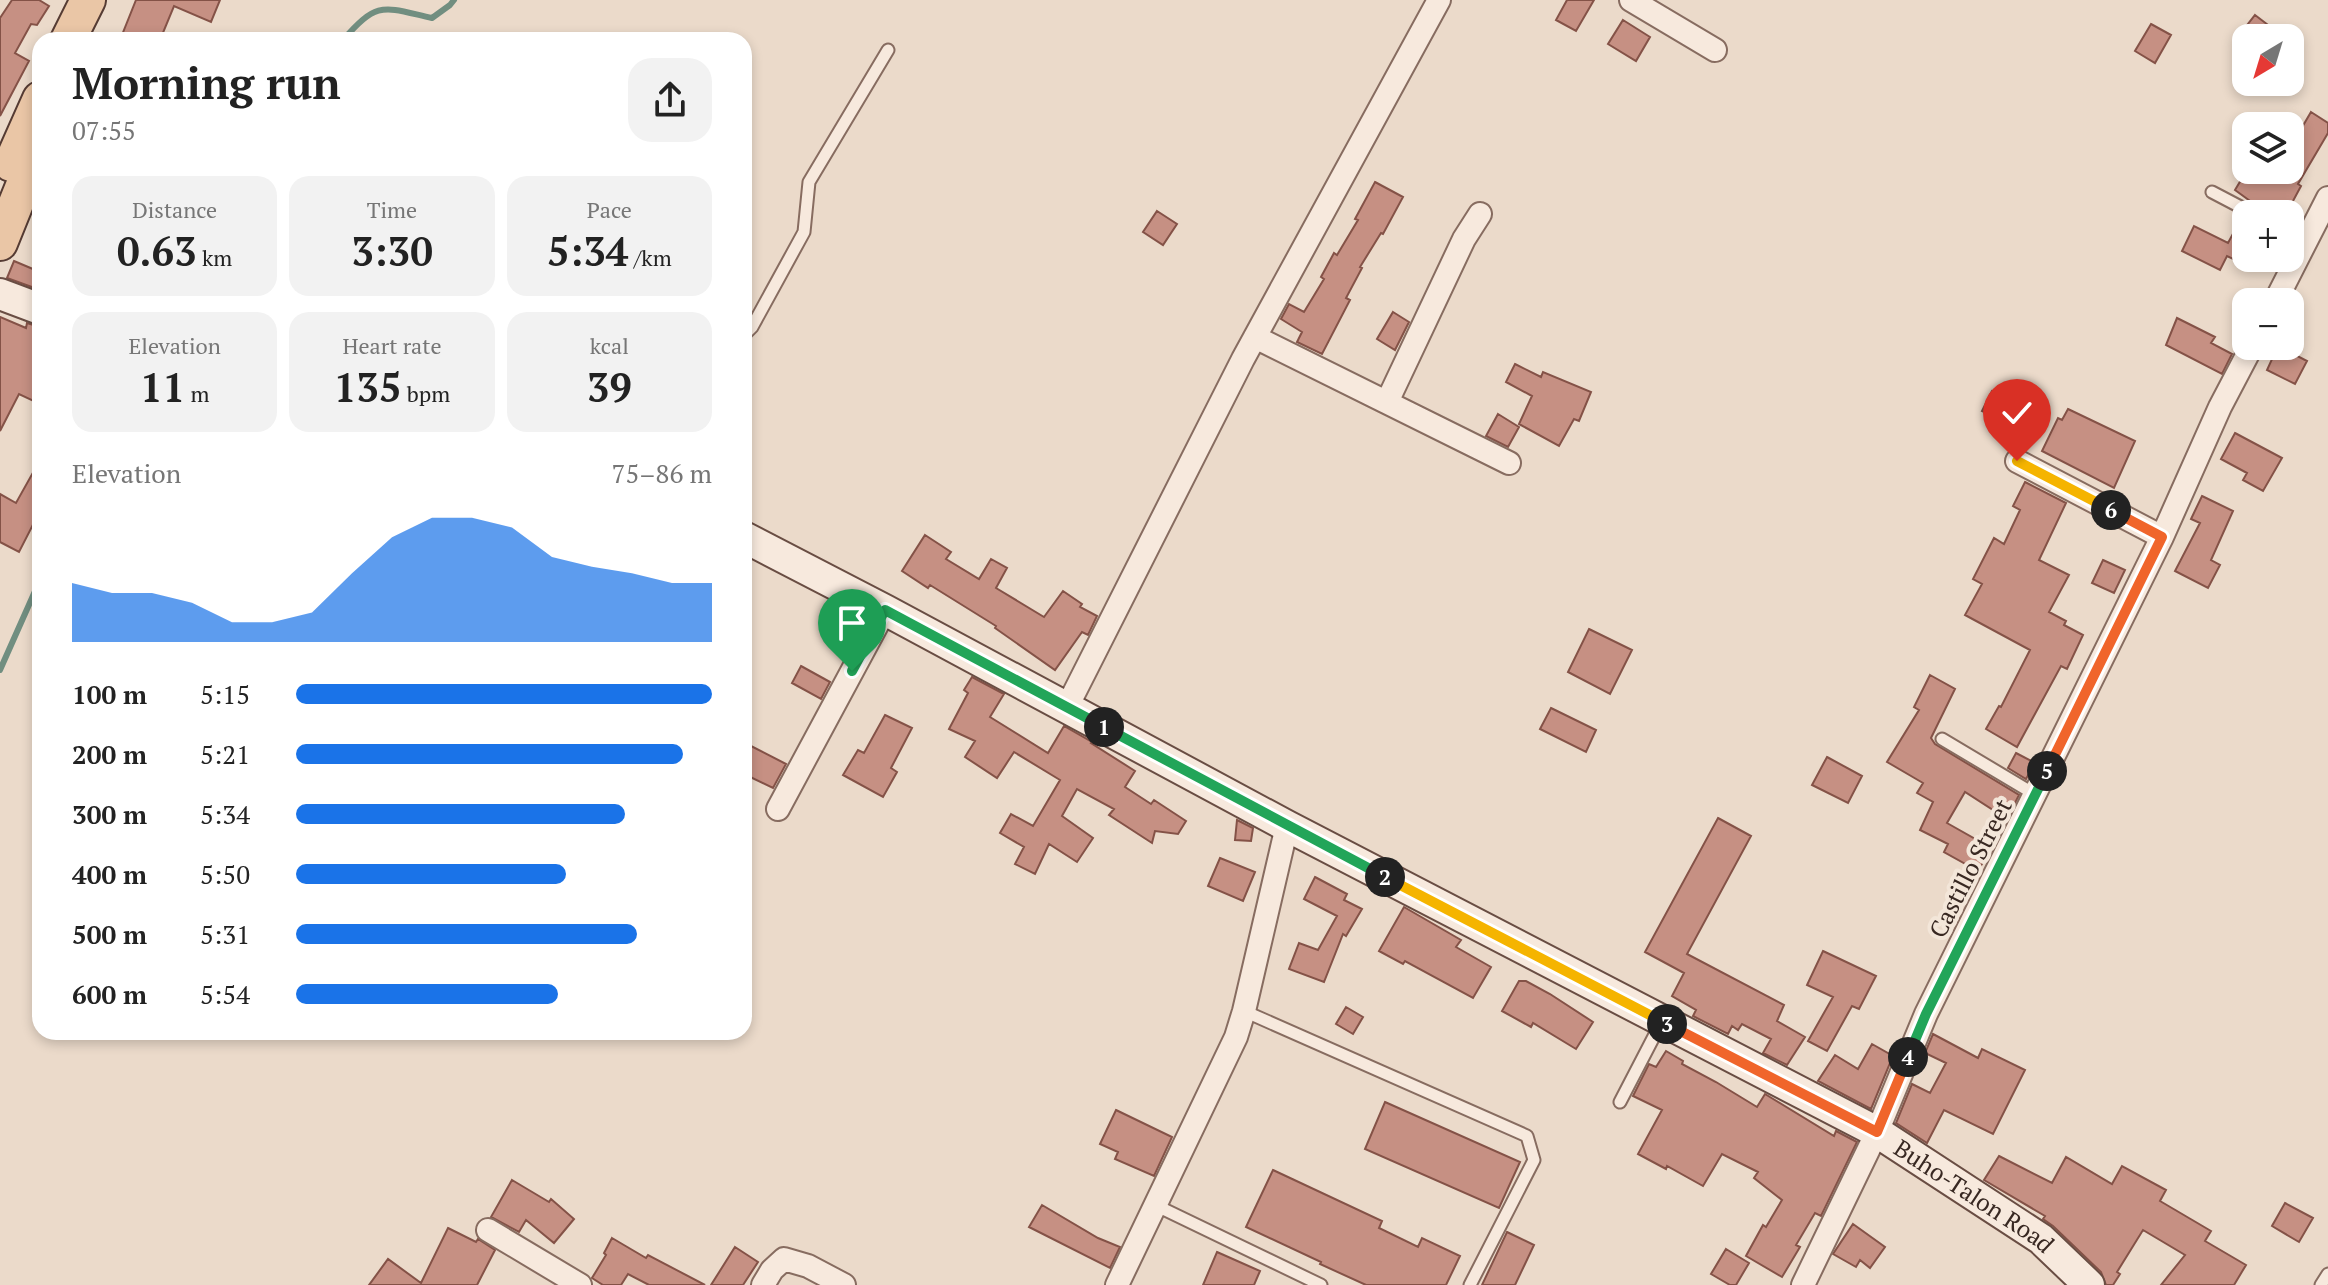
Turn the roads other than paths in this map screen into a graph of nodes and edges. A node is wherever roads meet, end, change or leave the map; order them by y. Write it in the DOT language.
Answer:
graph roads {
  1 [pos="89,0"];
  2 [pos="1439,0"];
  3 [pos="1631,0"];
  4 [pos="72,32"];
  5 [pos="79,32"];
  6 [pos="888,50"];
  7 [pos="1715,50"];
  8 [pos="32,117"];
  9 [pos="32,164"];
  10 [pos="0,190"];
  11 [pos="2212,192"];
  12 [pos="2328,198"];
  13 [pos="2232,202"];
  14 [pos="1480,214"];
  15 [pos="2304,229"];
  16 [pos="0,243"];
  17 [pos="0,294"];
  18 [pos="32,306"];
  19 [pos="752,327"];
  20 [pos="1255,337"];
  21 [pos="2245,360"];
  22 [pos="1387,402"];
  23 [pos="2017,461"];
  24 [pos="1509,463"];
  25 [pos="2162,537"];
  26 [pos="752,541"];
  27 [pos="885,610"];
  28 [pos="1067,707"];
  29 [pos="1942,739"];
  30 [pos="2036,795"];
  31 [pos="778,809"];
  32 [pos="1287,826"];
  33 [pos="1244,1011"];
  34 [pos="1662,1021"];
  35 [pos="1620,1102"];
  36 [pos="1877,1132"];
  37 [pos="1155,1205"];
  38 [pos="488,1230"];
  39 [pos="2328,1274"];
  40 [pos="580,1285"];
  41 [pos="763,1285"];
  42 [pos="844,1285"];
  43 [pos="1117,1285"];
  44 [pos="1321,1285"];
  45 [pos="1470,1285"];
  46 [pos="1803,1285"];
  47 [pos="2089,1285"];
  48 [pos="2321,1285"];
  1 -- 4 [label="main road"];
  1 -- 5 [label="main road"];
  2 -- 20 [label="street"];
  3 -- 7 [label="street"];
  6 -- 19 [label="lane"];
  8 -- 10 [label="main road"];
  9 -- 16 [label="main road"];
  11 -- 13 [label="lane"];
  12 -- 15 [label="street"];
  14 -- 22 [label="street"];
  17 -- 18 [label="street"];
  20 -- 22 [label="street"];
  20 -- 28 [label="street"];
  21 -- 25 [label="street, Castillo Street"];
  22 -- 24 [label="street"];
  23 -- 25 [label="street"];
  25 -- 30 [label="street, Castillo Street"];
  26 -- 27 [label="street, Buho-Talon Road"];
  27 -- 28 [label="street, Buho-Talon Road"];
  27 -- 31 [label="street"];
  28 -- 32 [label="street, Buho-Talon Road"];
  29 -- 30 [label="lane"];
  30 -- 36 [label="street, Castillo Street"];
  32 -- 33 [label="street"];
  32 -- 34 [label="street, Buho-Talon Road"];
  33 -- 37 [label="street"];
  33 -- 45 [label="lane"];
  34 -- 35 [label="lane"];
  34 -- 36 [label="street, Buho-Talon Road"];
  36 -- 46 [label="street, Castillo Street"];
  36 -- 47 [label="street, Buho-Talon Road"];
  37 -- 43 [label="street"];
  37 -- 44 [label="lane"];
  38 -- 40 [label="street"];
  39 -- 48 [label="lane"];
  41 -- 42 [label="street"];
}
